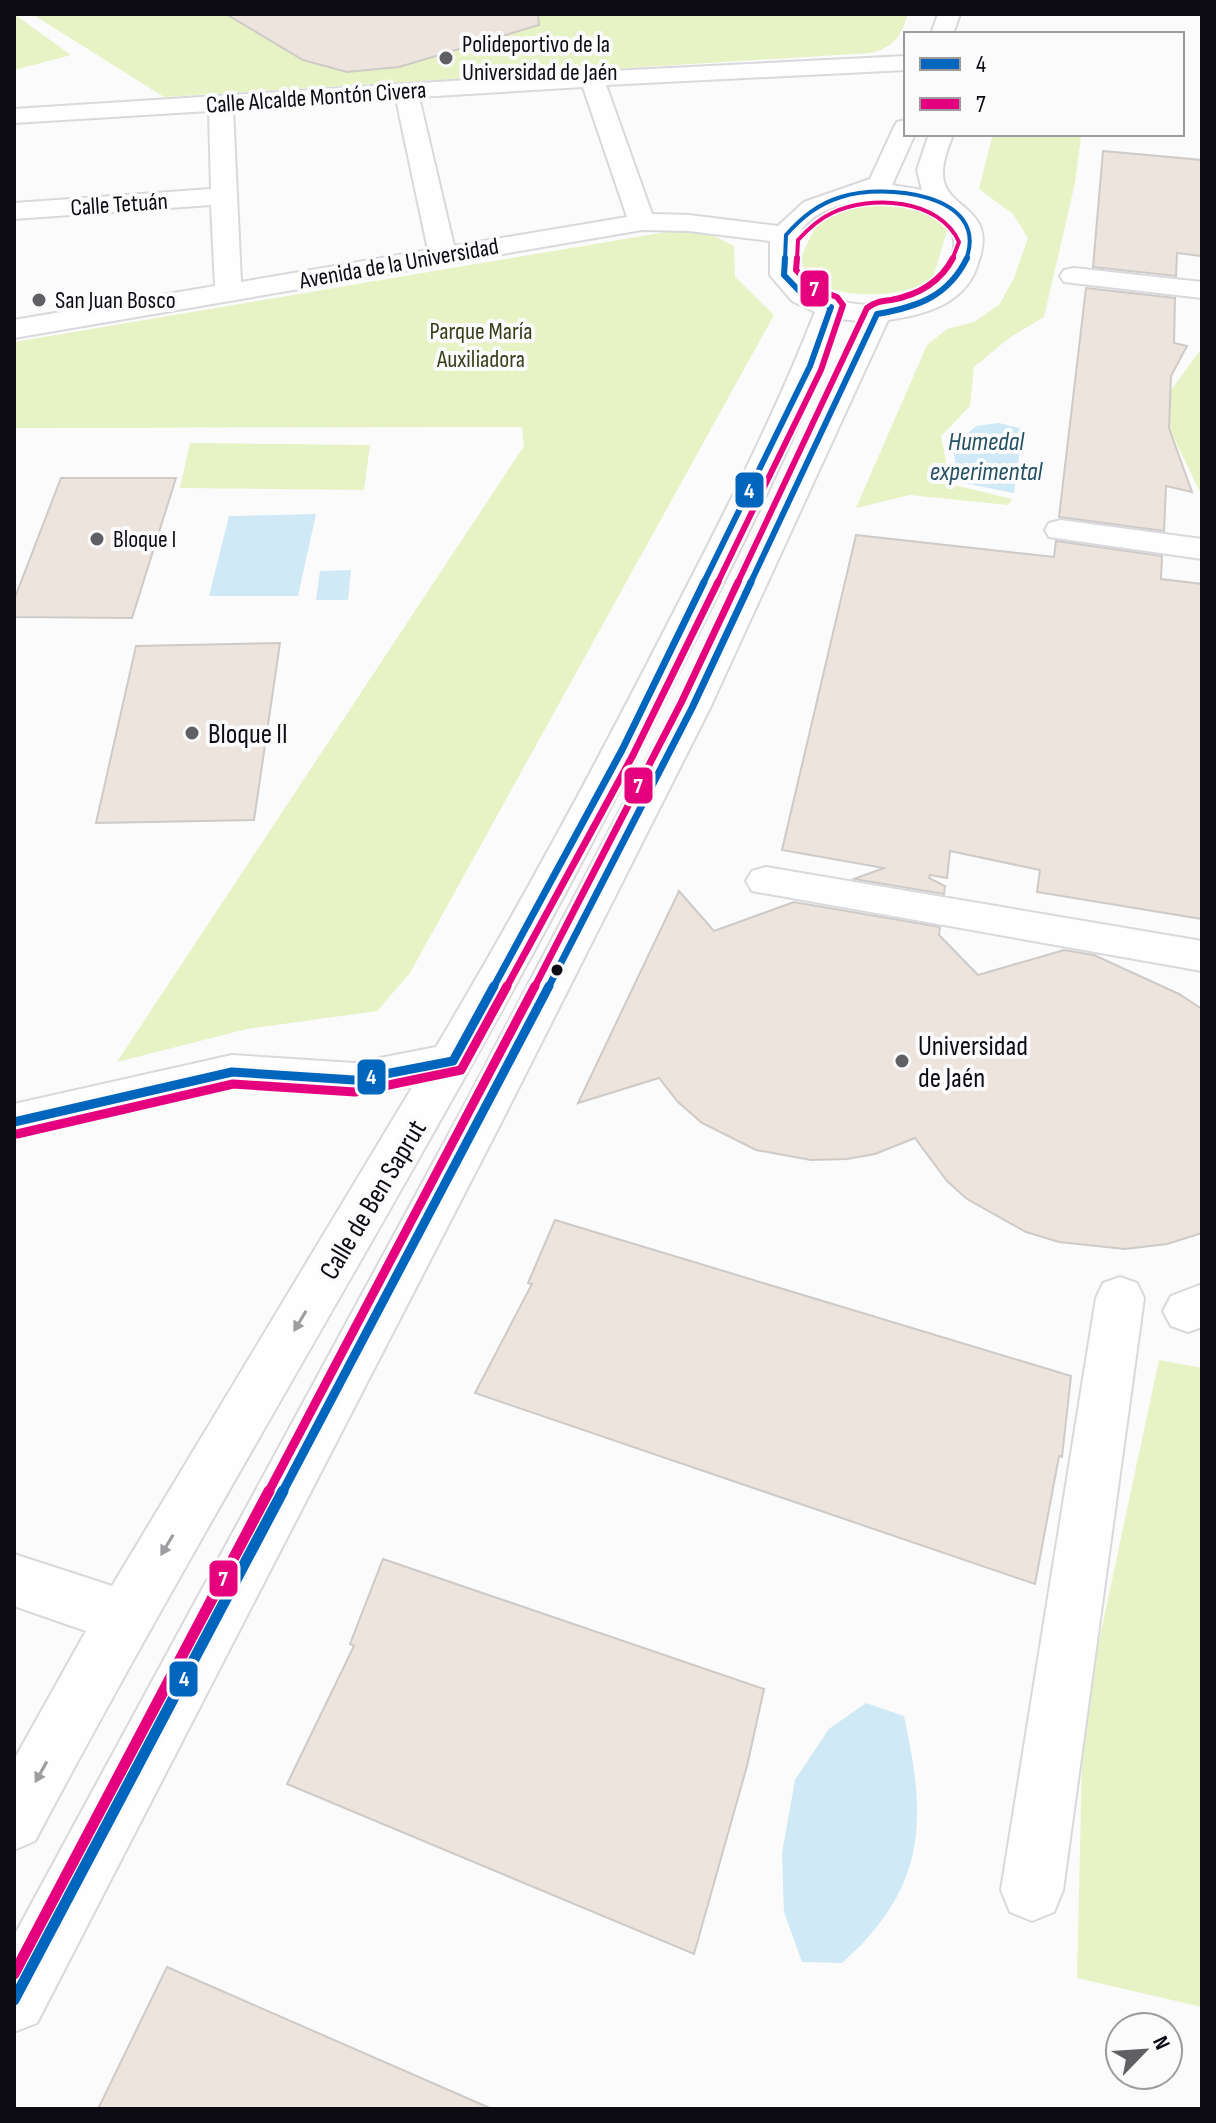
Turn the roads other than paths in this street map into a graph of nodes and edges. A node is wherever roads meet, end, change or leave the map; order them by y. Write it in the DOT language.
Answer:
graph roads {
  1 [pos="904,63"];
  2 [pos="592,79"];
  3 [pos="406,91"];
  4 [pos="221,103"];
  5 [pos="14,116"];
  6 [pos="904,132"];
  7 [pos="940,136"];
  8 [pos="855,192"];
  9 [pos="224,196"];
  10 [pos="944,204"];
  11 [pos="14,211"];
  12 [pos="642,222"];
  13 [pos="786,235"];
  14 [pos="443,255"];
  15 [pos="1074,276"];
  16 [pos="1202,290"];
  17 [pos="231,291"];
  18 [pos="831,307"];
  19 [pos="877,314"];
  20 [pos="14,329"];
  21 [pos="1061,530"];
  22 [pos="1202,549"];
  23 [pos="766,881"];
  24 [pos="1202,956"];
  25 [pos="453,1061"];
  26 [pos="14,1122"];
  27 [pos="1120,1298"];
  28 [pos="14,1580"];
  29 [pos="125,1617"];
  30 [pos="14,1820"];
  31 [pos="1032,1890"];
  32 [pos="14,2000"];
  1 -- 2 [label="street, Calle Alcalde Montón Civera"];
  2 -- 3 [label="street, Calle Alcalde Montón Civera"];
  2 -- 12 [label="street"];
  3 -- 4 [label="street, Calle Alcalde Montón Civera"];
  3 -- 14 [label="street"];
  4 -- 5 [label="street, Calle Alcalde Montón Civera"];
  4 -- 9 [label="street"];
  6 -- 8 [label="street"];
  7 -- 10 [label="street"];
  8 -- 10 [label="street"];
  8 -- 13 [label="street"];
  9 -- 11 [label="street, Calle Tetuán"];
  9 -- 17 [label="street"];
  10 -- 19 [label="street"];
  12 -- 13 [label="street, Avenida de la Universidad"];
  12 -- 14 [label="street, Avenida de la Universidad"];
  13 -- 18 [label="street"];
  14 -- 17 [label="street, Avenida de la Universidad"];
  15 -- 16 [label="street"];
  17 -- 20 [label="street, Avenida de la Universidad"];
  18 -- 19 [label="street"];
  18 -- 25 [label="street, Calle de Ben Saprut"];
  19 -- 32 [label="street, Calle de Ben Saprut"];
  21 -- 22 [label="street"];
  23 -- 24 [label="street"];
  25 -- 26 [label="street"];
  25 -- 29 [label="street, Calle de Ben Saprut, one-way"];
  27 -- 31 [label="street"];
  28 -- 29 [label="street"];
  29 -- 30 [label="street, Calle de Ben Saprut, one-way"];
}
